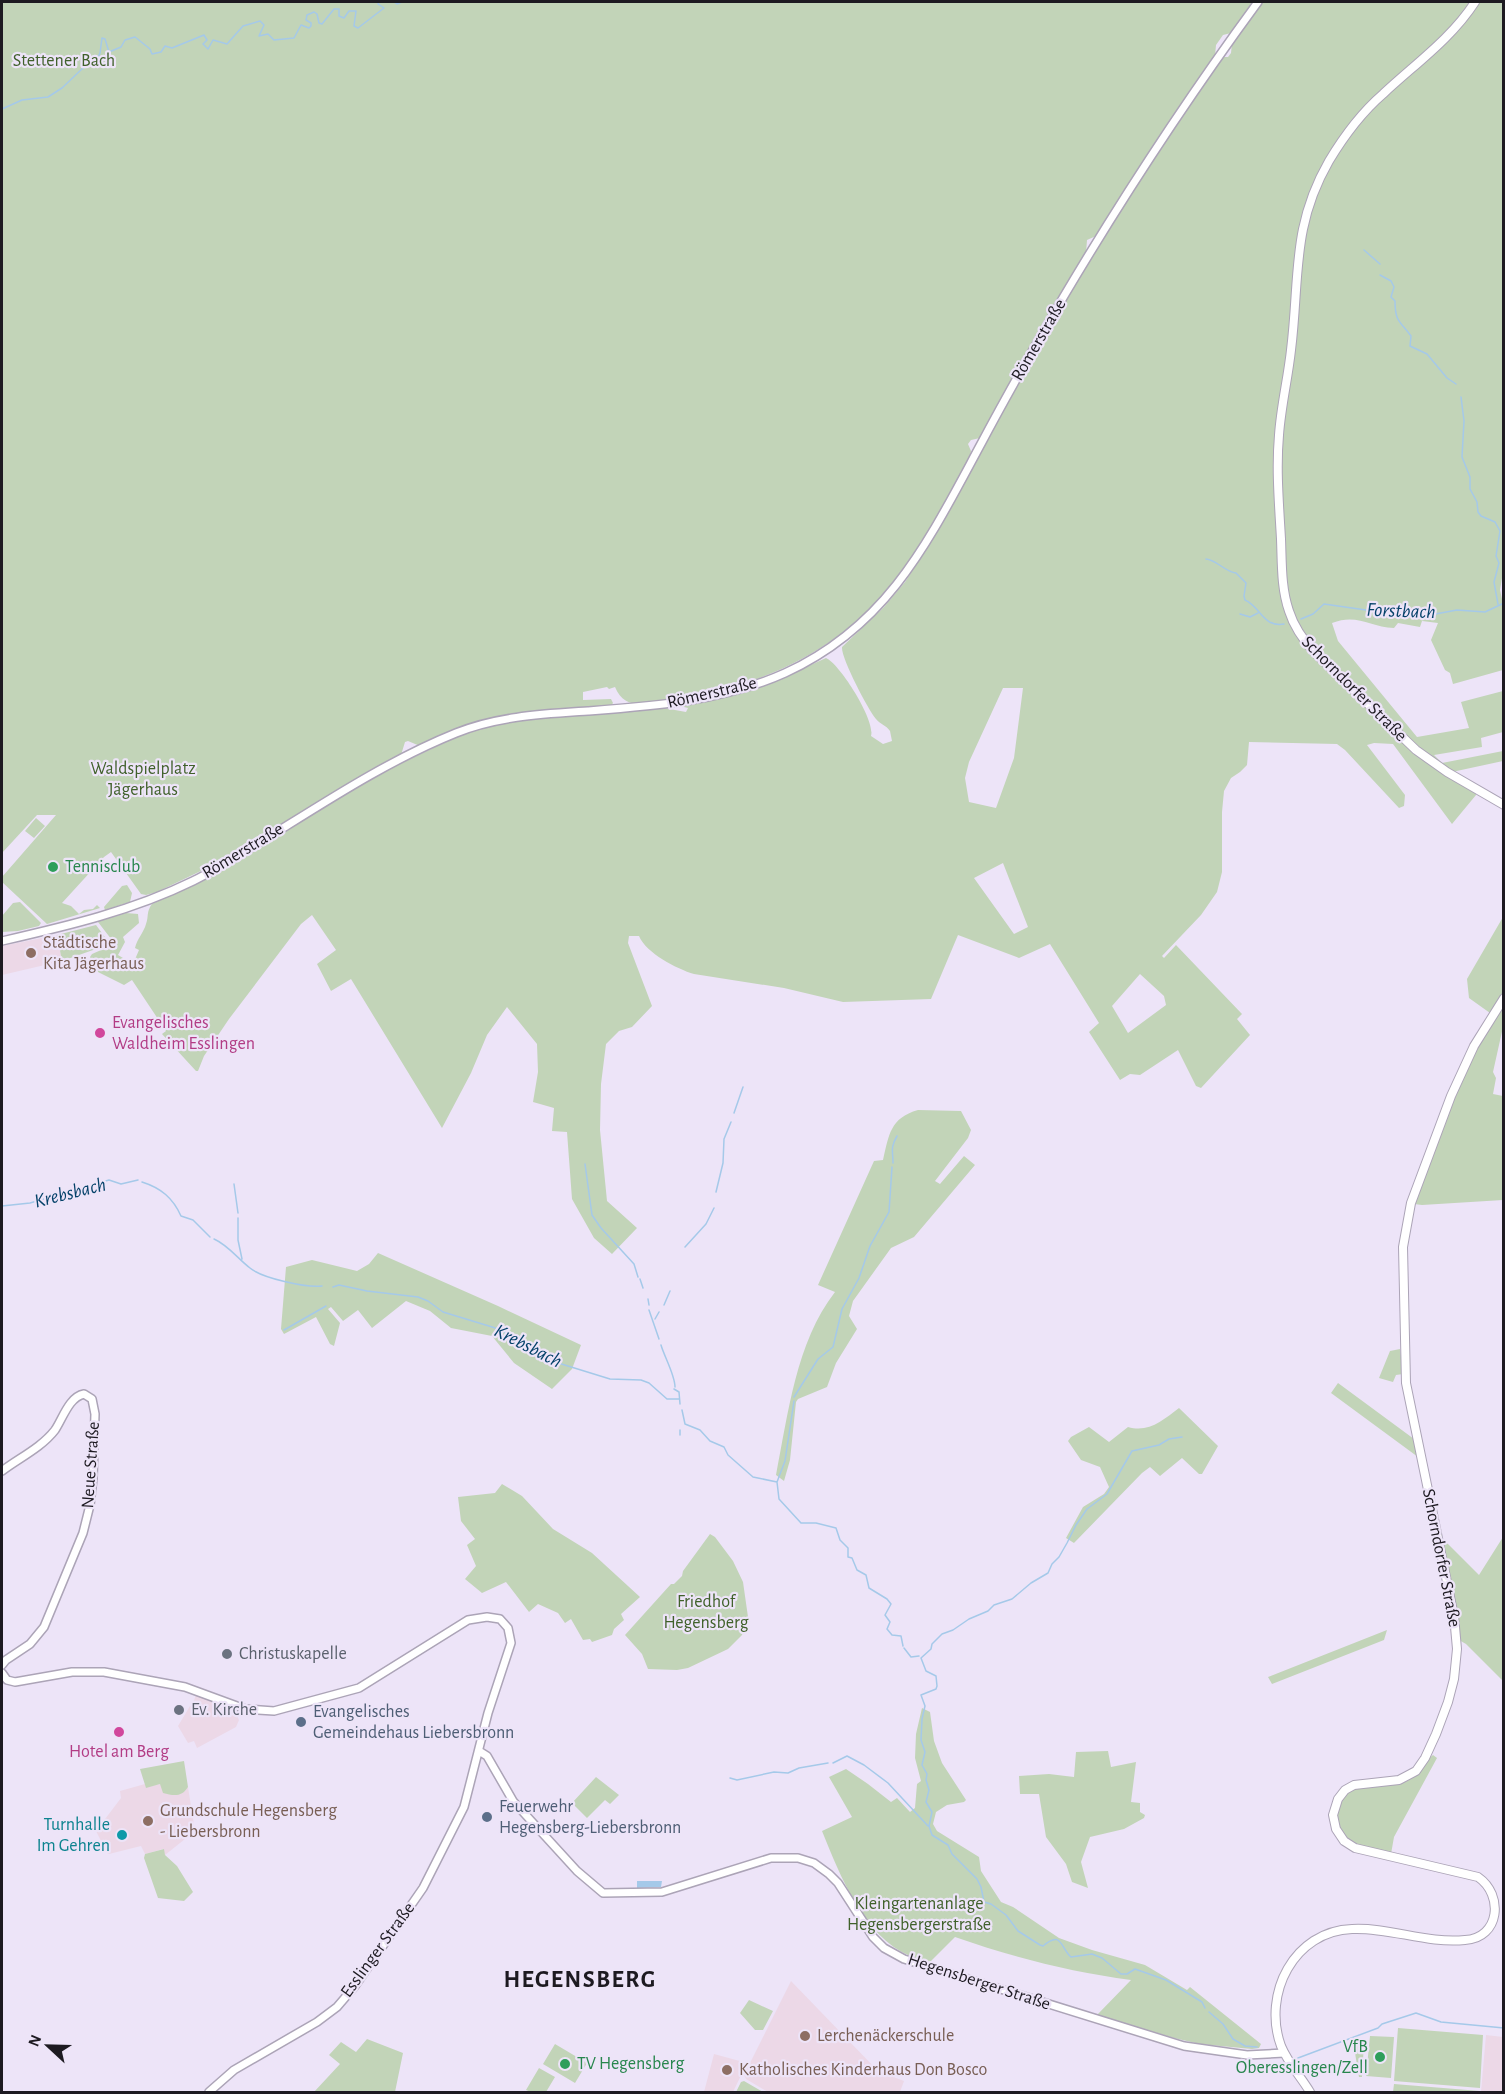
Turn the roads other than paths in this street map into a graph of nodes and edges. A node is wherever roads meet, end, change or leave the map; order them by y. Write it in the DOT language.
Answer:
graph roads {
  1 [pos="1258,2"];
  2 [pos="1475,2"];
  3 [pos="1503,805"];
  4 [pos="2,941"];
  5 [pos="1503,998"];
  6 [pos="2,1471"];
  7 [pos="2,1665"];
  8 [pos="2,1673"];
  9 [pos="479,1751"];
  10 [pos="1284,2053"];
  11 [pos="209,2092"];
  12 [pos="1310,2092"];
  1 -- 4 [label="street, Römerstraße"];
  2 -- 3 [label="main road, Schorndorfer Straße"];
  5 -- 10 [label="main road, Schorndorfer Straße"];
  6 -- 7 [label="street, Neue Straße"];
  8 -- 9 [label="street, Esslinger Straße"];
  9 -- 10 [label="street, Hegensberger Straße"];
  9 -- 11 [label="street, Esslinger Straße"];
  10 -- 12 [label="main road, Schorndorfer Straße"];
}
